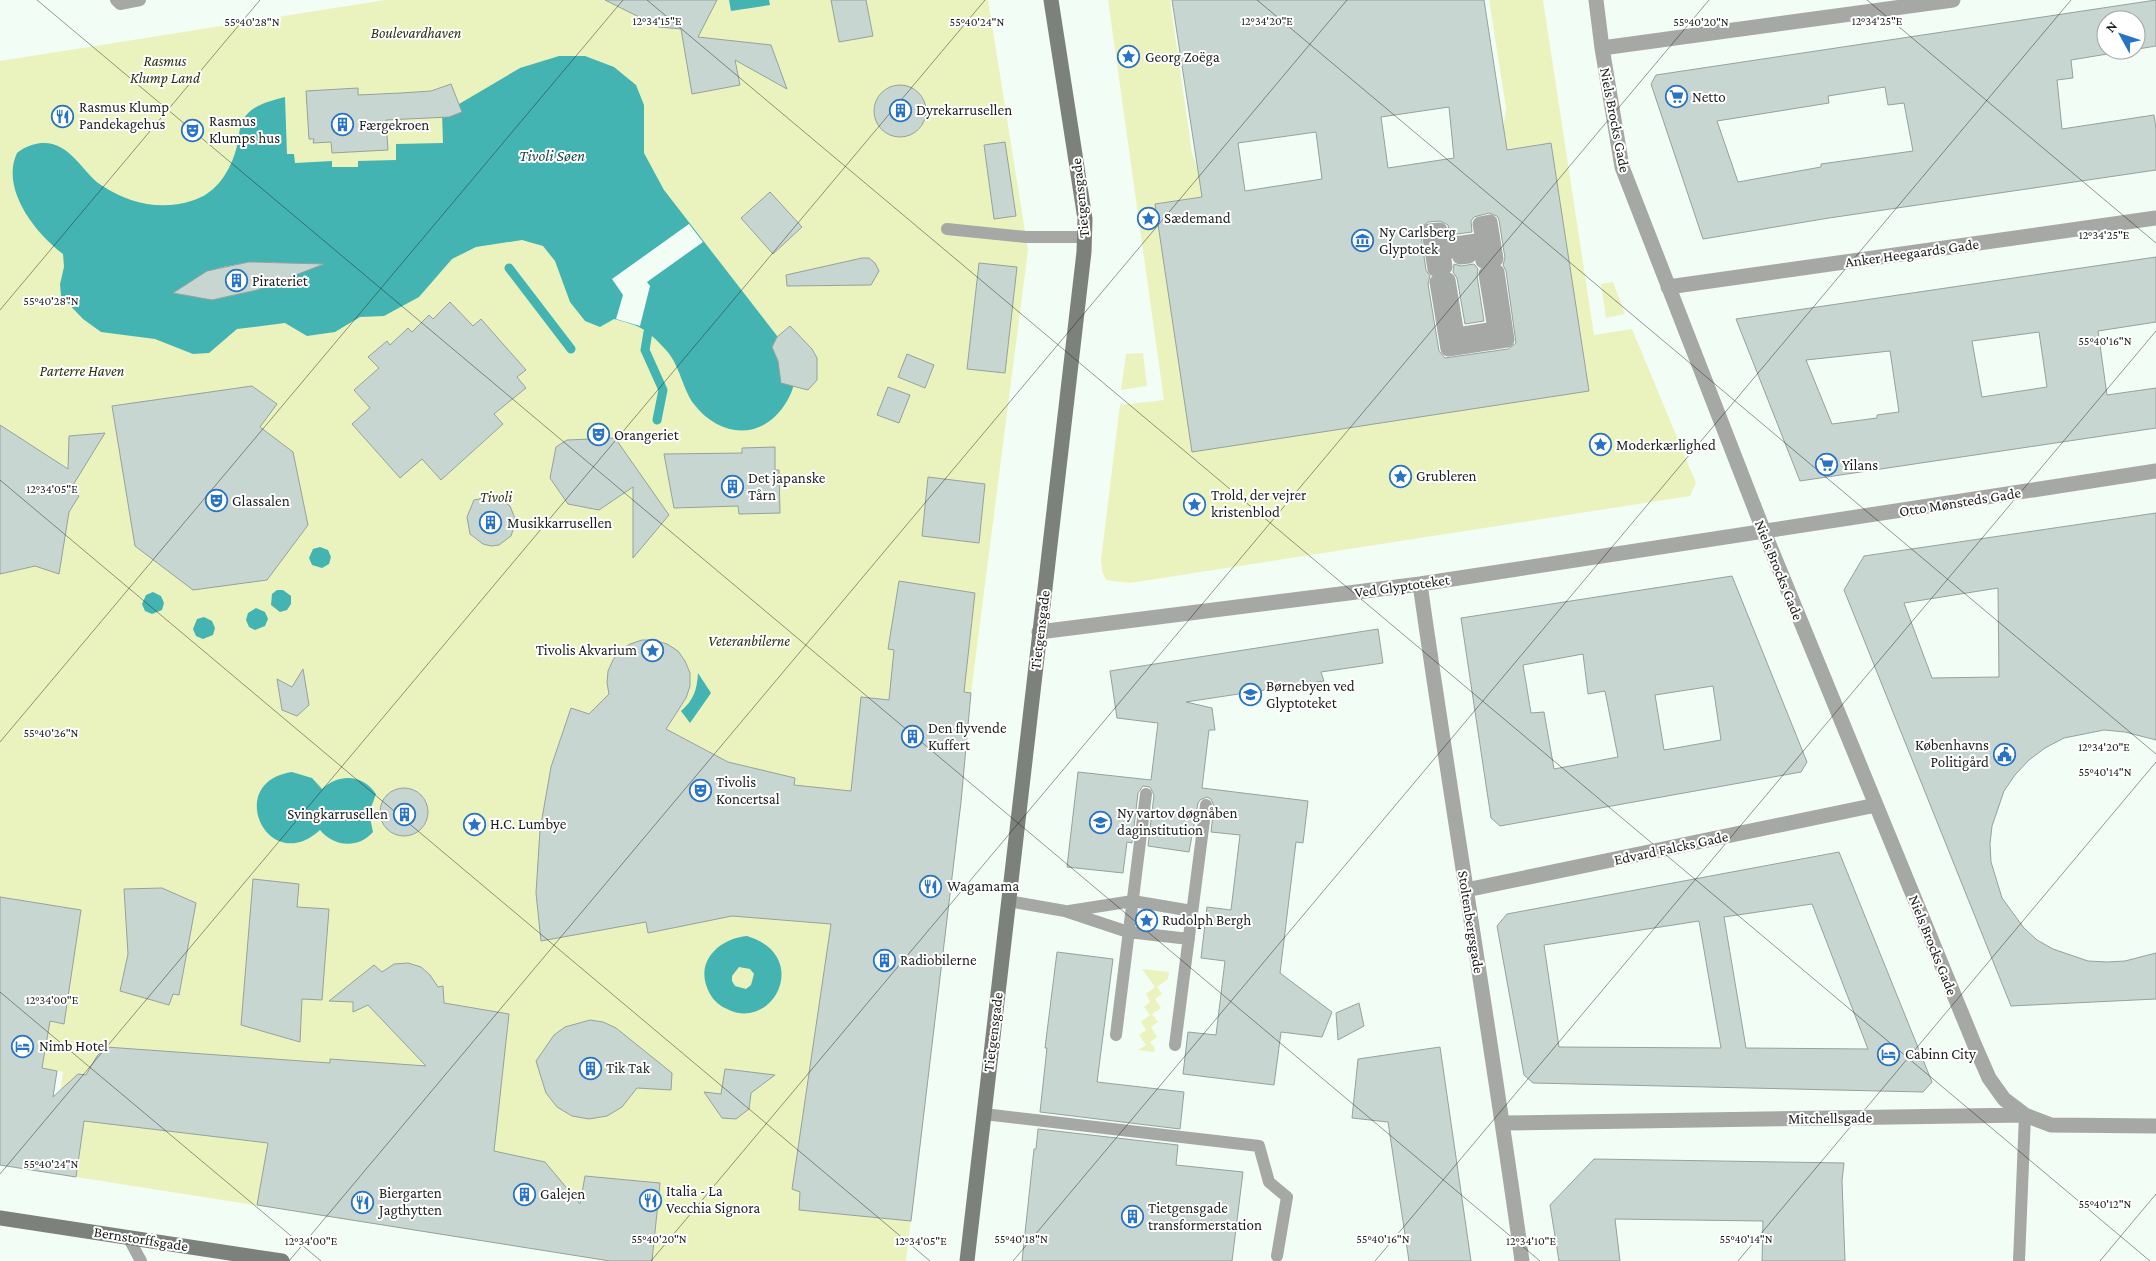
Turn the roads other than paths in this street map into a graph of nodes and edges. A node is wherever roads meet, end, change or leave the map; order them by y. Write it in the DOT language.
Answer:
graph roads {
  1 [pos="116,0"];
  2 [pos="140,0"];
  3 [pos="1051,0"];
  4 [pos="1596,0"];
  5 [pos="1953,0"];
  6 [pos="1602,48"];
  7 [pos="2156,218"];
  8 [pos="947,229"];
  9 [pos="1085,237"];
  10 [pos="1435,269"];
  11 [pos="1448,280"];
  12 [pos="1668,287"];
  13 [pos="2156,472"];
  14 [pos="1764,532"];
  15 [pos="1420,584"];
  16 [pos="1039,632"];
  17 [pos="1146,794"];
  18 [pos="1206,805"];
  19 [pos="1876,805"];
  20 [pos="1466,890"];
  21 [pos="1008,901"];
  22 [pos="1132,901"];
  23 [pos="1066,911"];
  24 [pos="1192,911"];
  25 [pos="1128,932"];
  26 [pos="1188,939"];
  27 [pos="1116,1035"];
  28 [pos="1175,1045"];
  29 [pos="984,1114"];
  30 [pos="2025,1115"];
  31 [pos="1503,1123"];
  32 [pos="2156,1126"];
  33 [pos="0,1218"];
  34 [pos="128,1237"];
  35 [pos="1277,1256"];
  36 [pos="141,1261"];
  37 [pos="282,1261"];
  38 [pos="967,1261"];
  39 [pos="1522,1261"];
  40 [pos="2019,1261"];
  1 -- 2 [label="lane"];
  3 -- 9 [label="street, Tietgensgade"];
  4 -- 6 [label="street, Niels Brocks Gade"];
  5 -- 6 [label="street"];
  6 -- 12 [label="street, Niels Brocks Gade"];
  7 -- 12 [label="street, Anker Heegaards Gade"];
  8 -- 9 [label="lane"];
  9 -- 16 [label="street, Tietgensgade"];
  10 -- 10 [label="street"];
  11 -- 11 [label="street"];
  12 -- 14 [label="street, Niels Brocks Gade"];
  13 -- 14 [label="street, Otto Mønsteds Gade"];
  14 -- 15 [label="street, Ved Glyptoteket"];
  14 -- 19 [label="street, Niels Brocks Gade"];
  15 -- 16 [label="street, Ved Glyptoteket"];
  15 -- 20 [label="street, Stoltenbergsgade"];
  16 -- 21 [label="street, Tietgensgade"];
  17 -- 22 [label="lane"];
  18 -- 24 [label="lane"];
  19 -- 20 [label="street, Edvard Falcks Gade"];
  19 -- 30 [label="street, Niels Brocks Gade"];
  20 -- 31 [label="street, Stoltenbergsgade"];
  21 -- 23 [label="lane"];
  21 -- 29 [label="street, Tietgensgade"];
  22 -- 23 [label="lane"];
  22 -- 24 [label="lane"];
  22 -- 25 [label="lane"];
  23 -- 25 [label="lane"];
  24 -- 26 [label="lane"];
  25 -- 26 [label="lane"];
  25 -- 27 [label="lane"];
  26 -- 28 [label="lane"];
  29 -- 35 [label="lane"];
  29 -- 38 [label="street, Tietgensgade"];
  30 -- 31 [label="street, Mitchellsgade"];
  30 -- 32 [label="street, Mitchellsgade"];
  30 -- 40 [label="lane"];
  31 -- 39 [label="street, Stoltenbergsgade"];
  33 -- 34 [label="street, Bernstorffsgade"];
  34 -- 36 [label="lane"];
  34 -- 37 [label="street, Bernstorffsgade"];
}
